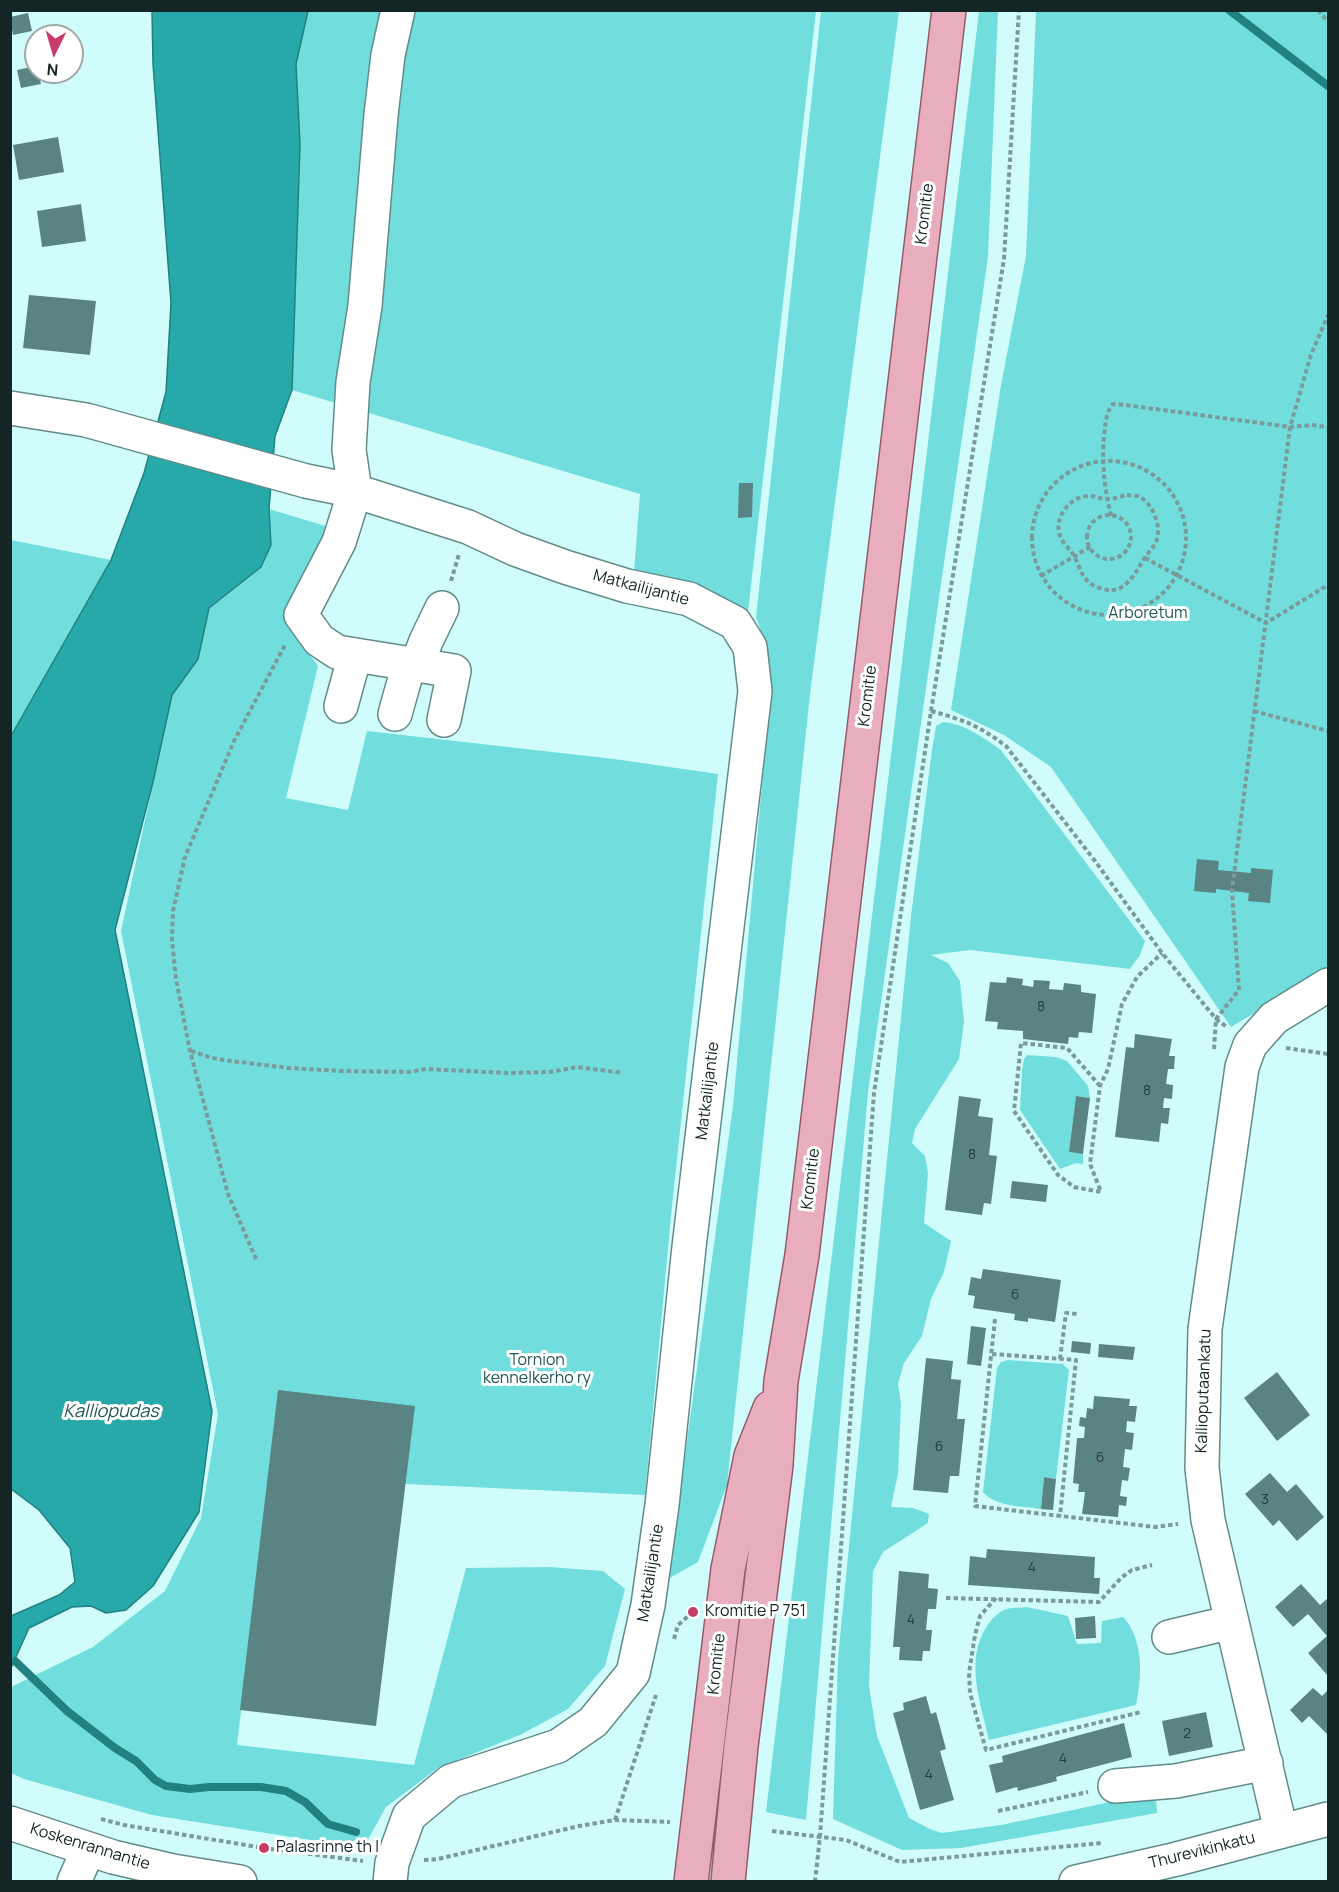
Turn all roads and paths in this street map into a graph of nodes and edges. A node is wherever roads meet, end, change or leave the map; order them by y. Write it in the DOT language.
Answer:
graph roads {
  1 [pos="398,10"];
  2 [pos="949,10"];
  3 [pos="1019,10"];
  4 [pos="1318,10"];
  5 [pos="1329,22"];
  6 [pos="1329,315"];
  7 [pos="10,408"];
  8 [pos="1290,427"];
  9 [pos="1329,427"];
  10 [pos="1102,460"];
  11 [pos="355,491"];
  12 [pos="1107,500"];
  13 [pos="1111,516"];
  14 [pos="468,527"];
  15 [pos="1090,547"];
  16 [pos="1074,555"];
  17 [pos="1145,558"];
  18 [pos="1178,574"];
  19 [pos="1041,576"];
  20 [pos="1329,585"];
  21 [pos="442,608"];
  22 [pos="302,615"];
  23 [pos="1266,623"];
  24 [pos="355,655"];
  25 [pos="413,664"];
  26 [pos="341,706"];
  27 [pos="931,711"];
  28 [pos="1254,711"];
  29 [pos="395,714"];
  30 [pos="444,720"];
  31 [pos="1329,731"];
  32 [pos="1162,953"];
  33 [pos="1327,989"];
  34 [pos="190,1051"];
  35 [pos="623,1073"];
  36 [pos="1100,1086"];
  37 [pos="256,1259"];
  38 [pos="1078,1314"];
  39 [pos="995,1319"];
  40 [pos="992,1354"];
  41 [pos="1060,1359"];
  42 [pos="781,1381"];
  43 [pos="1060,1516"];
  44 [pos="1208,1520"];
  45 [pos="1152,1565"];
  46 [pos="946,1598"];
  47 [pos="996,1598"];
  48 [pos="693,1612"];
  49 [pos="1232,1622"];
  50 [pos="1169,1637"];
  51 [pos="671,1647"];
  52 [pos="657,1690"];
  53 [pos="1141,1712"];
  54 [pos="1266,1763"];
  55 [pos="1115,1786"];
  56 [pos="998,1811"];
  57 [pos="101,1819"];
  58 [pos="1329,1819"];
  59 [pos="615,1820"];
  60 [pos="675,1822"];
  61 [pos="10,1823"];
  62 [pos="772,1831"];
  63 [pos="1281,1831"];
  64 [pos="820,1836"];
  65 [pos="1110,1843"];
  66 [pos="88,1850"];
  67 [pos="391,1872"];
  68 [pos="74,1881"];
  69 [pos="240,1881"];
  70 [pos="692,1881"];
  71 [pos="728,1881"];
  72 [pos="815,1881"];
  73 [pos="1076,1881"];
  1 -- 11 [label="street"];
  2 -- 42 [label="main road, Kromitie"];
  3 -- 27 [label="path"];
  4 -- 5 [label="path"];
  6 -- 8 [label="path"];
  7 -- 11 [label="street, Matkailijantie"];
  8 -- 9 [label="path"];
  8 -- 10 [label="path"];
  8 -- 23 [label="path"];
  10 -- 12 [label="path"];
  10 -- 18 [label="path"];
  10 -- 19 [label="path"];
  11 -- 14 [label="street, Matkailijantie"];
  11 -- 22 [label="street"];
  12 -- 13 [label="path"];
  12 -- 16 [label="path"];
  12 -- 17 [label="path"];
  13 -- 15 [label="path"];
  13 -- 15 [label="path"];
  14 -- 21 [label="path"];
  14 -- 67 [label="street, Matkailijantie"];
  15 -- 16 [label="path"];
  16 -- 17 [label="path"];
  16 -- 19 [label="path"];
  17 -- 18 [label="path"];
  18 -- 19 [label="path"];
  18 -- 23 [label="path"];
  20 -- 23 [label="path"];
  21 -- 25 [label="street"];
  22 -- 24 [label="street"];
  22 -- 34 [label="path"];
  23 -- 28 [label="path"];
  24 -- 25 [label="street"];
  24 -- 26 [label="street"];
  25 -- 29 [label="street"];
  25 -- 30 [label="street"];
  27 -- 32 [label="path"];
  27 -- 64 [label="path"];
  28 -- 31 [label="path"];
  28 -- 32 [label="path"];
  32 -- 36 [label="path"];
  33 -- 44 [label="street, Kallioputaankatu"];
  34 -- 35 [label="path"];
  34 -- 37 [label="path"];
  36 -- 36 [label="path"];
  38 -- 41 [label="path"];
  39 -- 40 [label="path"];
  40 -- 41 [label="path"];
  40 -- 43 [label="path"];
  41 -- 43 [label="path"];
  42 -- 70 [label="main road, Kromitie"];
  42 -- 71 [label="main road, Kromitie"];
  43 -- 44 [label="path"];
  44 -- 49 [label="street, Kallioputaankatu"];
  45 -- 47 [label="path"];
  46 -- 47 [label="path"];
  47 -- 53 [label="path"];
  48 -- 51 [label="path"];
  49 -- 50 [label="street"];
  49 -- 54 [label="street, Kallioputaankatu"];
  52 -- 59 [label="path"];
  54 -- 55 [label="street"];
  54 -- 63 [label="street, Kallioputaankatu"];
  55 -- 56 [label="path"];
  57 -- 67 [label="path"];
  58 -- 63 [label="street, Thurevikinkatu"];
  59 -- 60 [label="path"];
  59 -- 67 [label="path"];
  61 -- 66 [label="street, Koskenrannantie"];
  62 -- 64 [label="path"];
  63 -- 73 [label="street, Thurevikinkatu"];
  64 -- 65 [label="path"];
  64 -- 72 [label="path"];
  66 -- 68 [label="street"];
  66 -- 69 [label="street, Koskenrannantie"];
}
